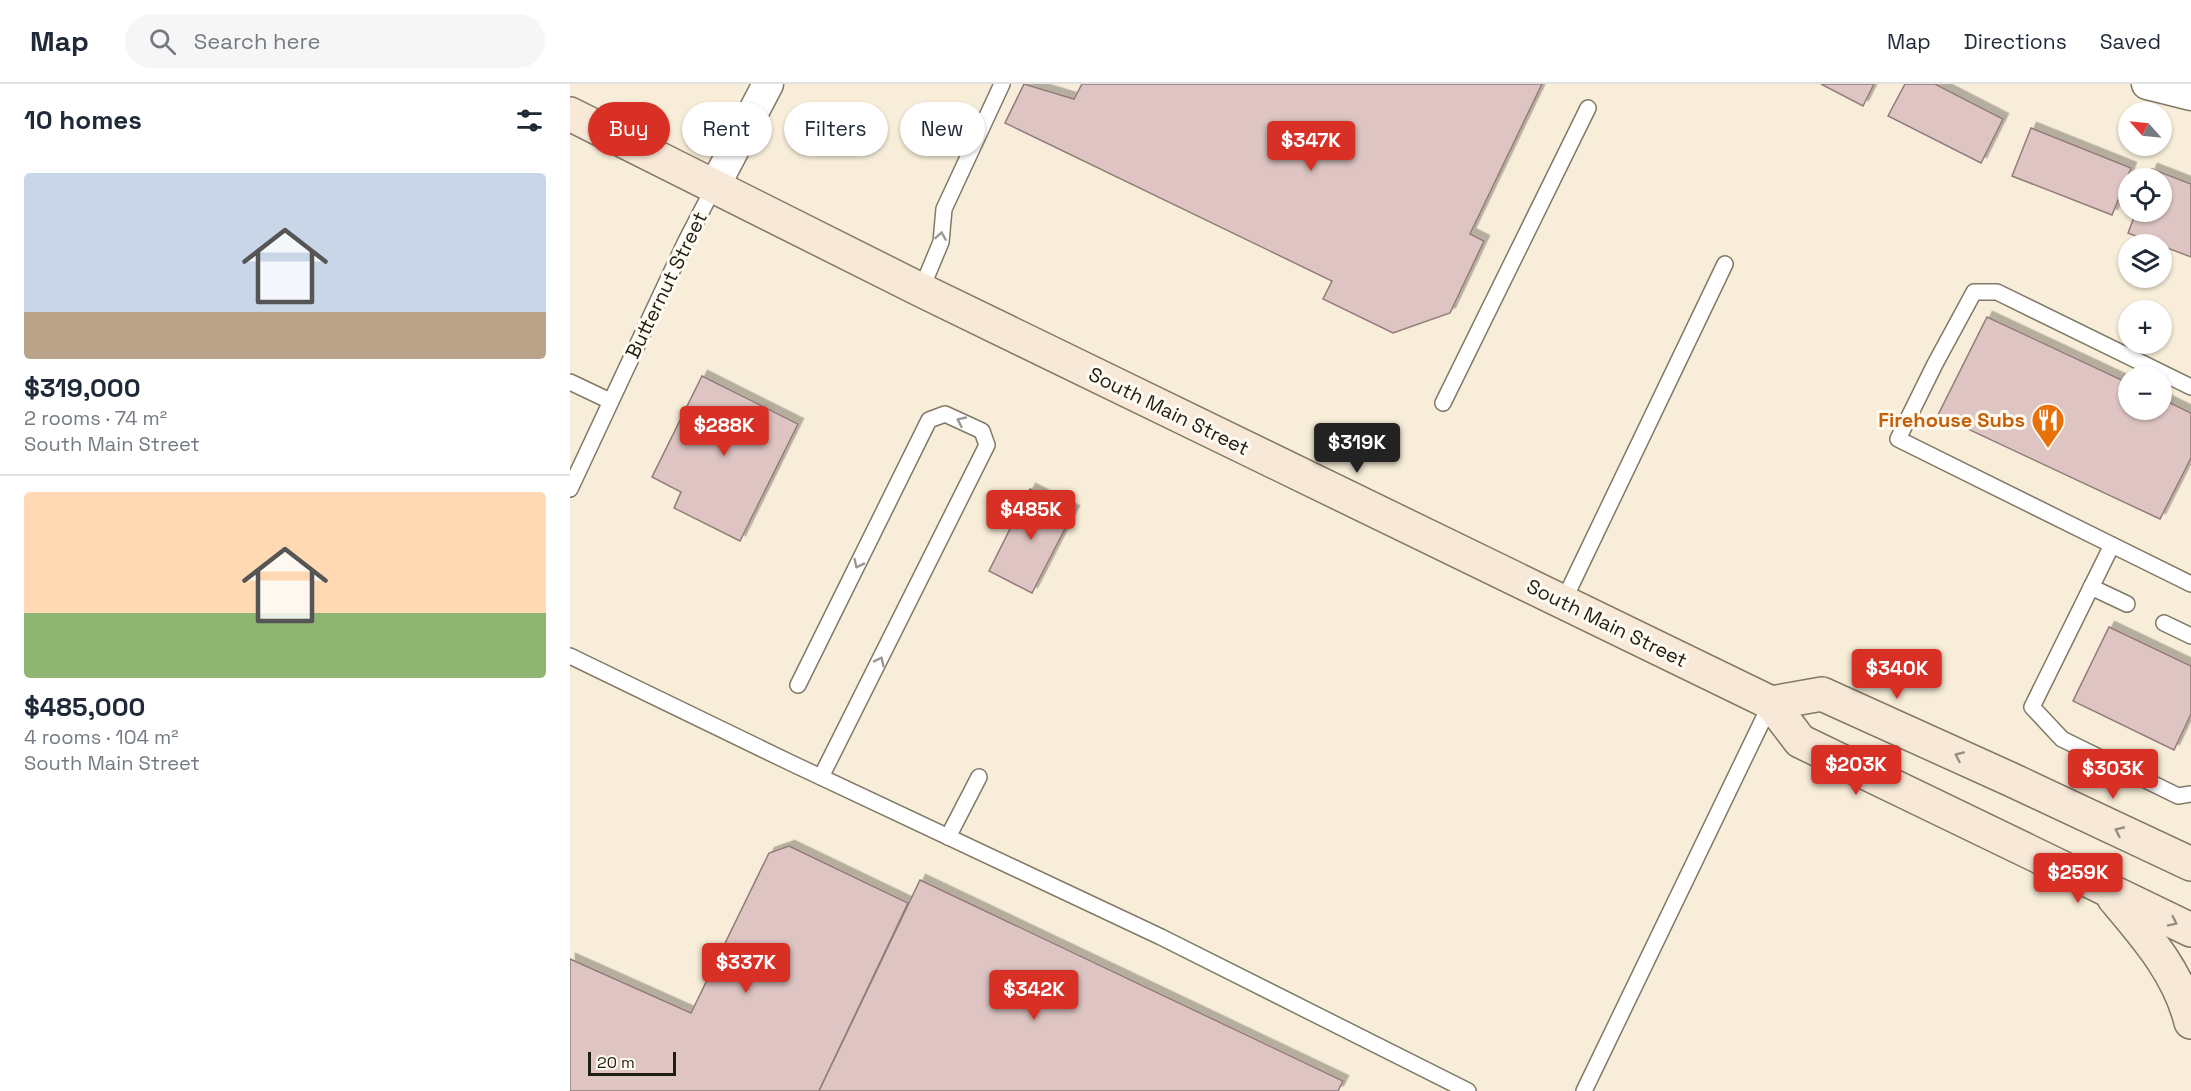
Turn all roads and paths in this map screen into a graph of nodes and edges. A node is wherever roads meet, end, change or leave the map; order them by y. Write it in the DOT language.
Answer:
graph roads {
  1 [pos="768,84"];
  2 [pos="1002,84"];
  3 [pos="2147,84"];
  4 [pos="2191,95"];
  5 [pos="1588,108"];
  6 [pos="570,114"];
  7 [pos="714,187"];
  8 [pos="1725,264"];
  9 [pos="921,290"];
  10 [pos="570,382"];
  11 [pos="2191,387"];
  12 [pos="610,401"];
  13 [pos="1443,403"];
  14 [pos="570,489"];
  15 [pos="2112,545"];
  16 [pos="2191,584"];
  17 [pos="2091,587"];
  18 [pos="1563,602"];
  19 [pos="2127,604"];
  20 [pos="2164,623"];
  21 [pos="2191,636"];
  22 [pos="570,656"];
  23 [pos="798,685"];
  24 [pos="1771,703"];
  25 [pos="821,777"];
  26 [pos="979,777"];
  27 [pos="2191,794"];
  28 [pos="948,837"];
  29 [pos="2186,860"];
  30 [pos="2107,890"];
  31 [pos="2191,930"];
  32 [pos="2191,1022"];
  33 [pos="1468,1091"];
  34 [pos="1584,1091"];
  1 -- 7 [label="street, Butternut Street"];
  9 -- 2 [label="lane, one-way"];
  3 -- 4 [label="street"];
  5 -- 13 [label="lane"];
  6 -- 7 [label="main road, South Main Street"];
  7 -- 9 [label="main road, South Main Street"];
  7 -- 12 [label="lane, Butternut Street"];
  8 -- 18 [label="lane"];
  9 -- 18 [label="main road, South Main Street"];
  10 -- 12 [label="lane"];
  11 -- 15 [label="lane"];
  12 -- 14 [label="lane, Butternut Street"];
  15 -- 16 [label="lane"];
  15 -- 17 [label="lane"];
  17 -- 19 [label="lane"];
  17 -- 27 [label="lane"];
  18 -- 24 [label="main road, South Main Street"];
  20 -- 21 [label="lane"];
  22 -- 25 [label="lane"];
  25 -- 23 [label="lane, one-way"];
  29 -- 24 [label="main road, one-way"];
  24 -- 30 [label="main road, South Main Street"];
  24 -- 34 [label="lane"];
  25 -- 28 [label="lane"];
  26 -- 28 [label="lane"];
  28 -- 33 [label="lane"];
  30 -- 31 [label="main road, South Main Street, one-way"];
  30 -- 32 [label="main road"];
}
